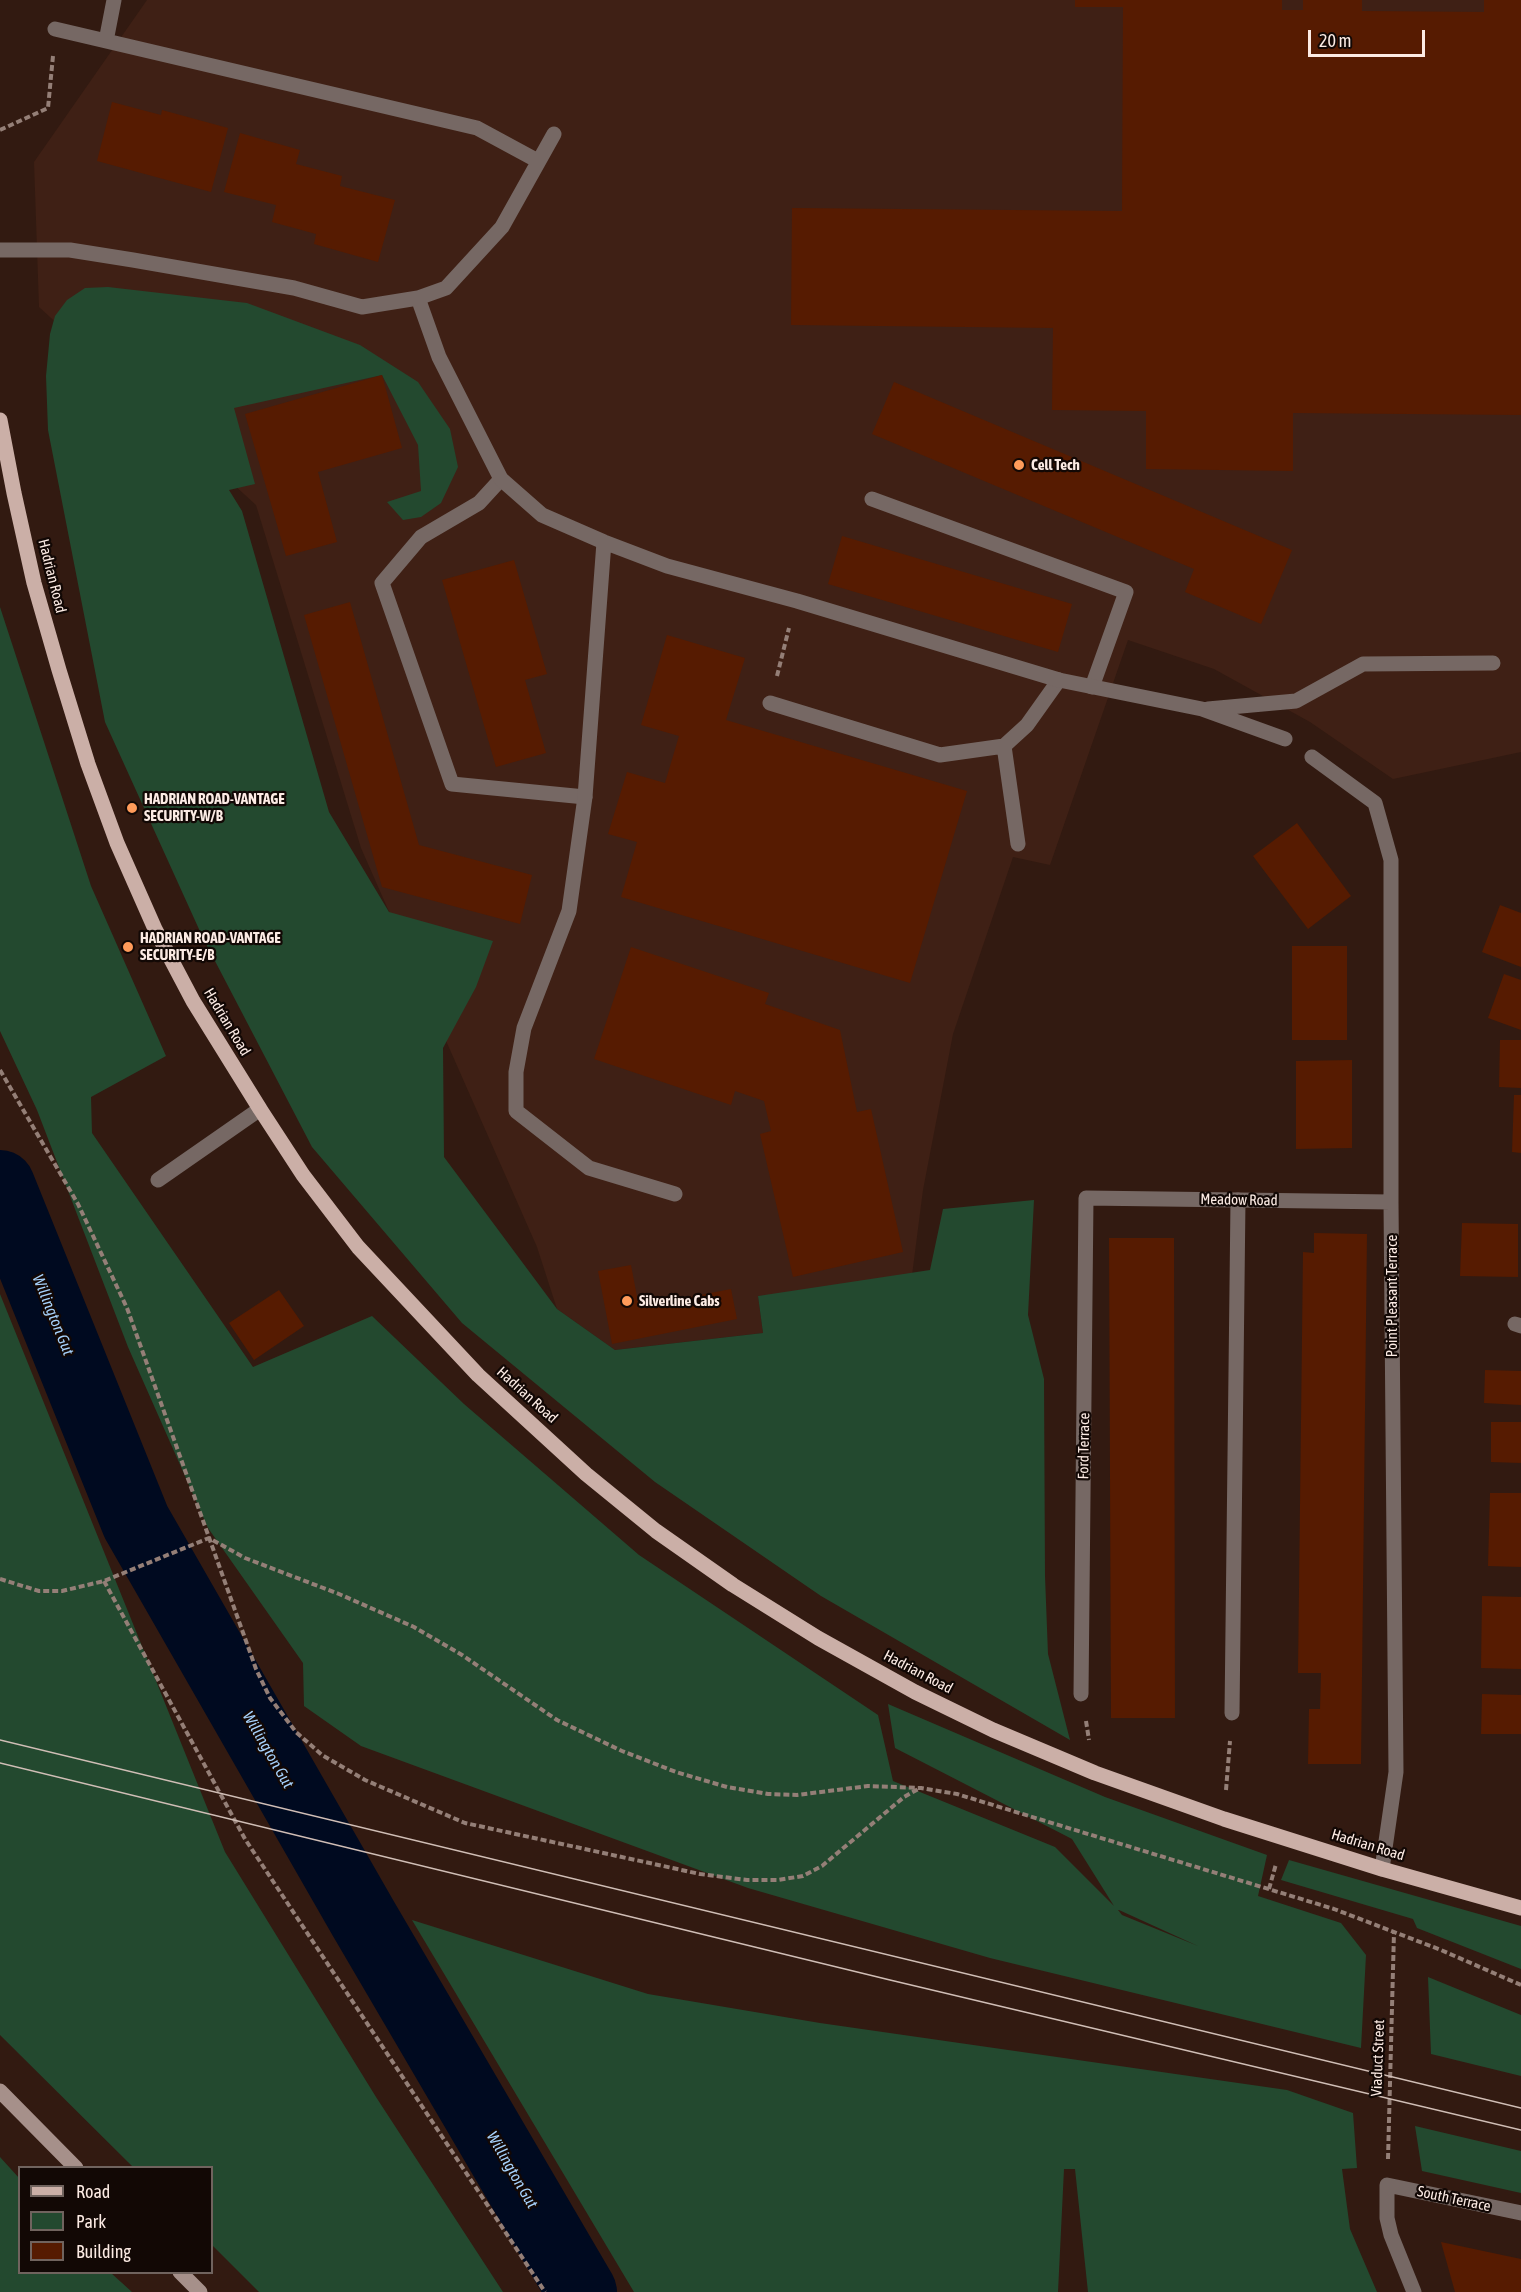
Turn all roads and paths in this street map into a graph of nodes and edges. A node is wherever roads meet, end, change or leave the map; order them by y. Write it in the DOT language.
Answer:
graph roads {
  1 [pos="114,0"];
  2 [pos="56,29"];
  3 [pos="106,41"];
  4 [pos="0,130"];
  5 [pos="554,135"];
  6 [pos="538,161"];
  7 [pos="0,250"];
  8 [pos="418,297"];
  9 [pos="0,420"];
  10 [pos="501,479"];
  11 [pos="872,499"];
  12 [pos="604,542"];
  13 [pos="797,601"];
  14 [pos="1493,663"];
  15 [pos="1059,680"];
  16 [pos="1092,687"];
  17 [pos="770,703"];
  18 [pos="1202,709"];
  19 [pos="1285,739"];
  20 [pos="1004,746"];
  21 [pos="1312,757"];
  22 [pos="585,797"];
  23 [pos="1018,844"];
  24 [pos="0,1070"];
  25 [pos="260,1110"];
  26 [pos="158,1180"];
  27 [pos="675,1194"];
  28 [pos="1086,1198"];
  29 [pos="1238,1200"];
  30 [pos="1391,1202"];
  31 [pos="209,1538"];
  32 [pos="0,1579"];
  33 [pos="104,1581"];
  34 [pos="1081,1694"];
  35 [pos="1232,1713"];
  36 [pos="1095,1773"];
  37 [pos="921,1788"];
  38 [pos="1224,1819"];
  39 [pos="1382,1869"];
  40 [pos="1521,1908"];
  41 [pos="1394,1932"];
  42 [pos="1521,1985"];
  43 [pos="0,2091"];
  44 [pos="74,2166"];
  45 [pos="1387,2185"];
  46 [pos="1521,2213"];
  47 [pos="182,2274"];
  48 [pos="200,2292"];
  49 [pos="545,2292"];
  50 [pos="1414,2292"];
  1 -- 3 [label="street"];
  2 -- 3 [label="street"];
  2 -- 4 [label="path"];
  3 -- 6 [label="street"];
  5 -- 6 [label="street"];
  6 -- 8 [label="street"];
  7 -- 8 [label="street"];
  8 -- 10 [label="street"];
  9 -- 25 [label="main road, Hadrian Road"];
  10 -- 12 [label="street"];
  10 -- 22 [label="street"];
  11 -- 16 [label="street"];
  12 -- 13 [label="street"];
  12 -- 22 [label="street"];
  13 -- 15 [label="street"];
  13 -- 17 [label="path"];
  14 -- 18 [label="street"];
  15 -- 16 [label="street"];
  15 -- 20 [label="street"];
  16 -- 18 [label="street"];
  17 -- 20 [label="street"];
  18 -- 19 [label="street"];
  20 -- 23 [label="street"];
  21 -- 30 [label="street, Point Pleasant Terrace"];
  22 -- 27 [label="street"];
  24 -- 31 [label="path"];
  25 -- 26 [label="street"];
  25 -- 36 [label="main road, Hadrian Road"];
  28 -- 29 [label="street, Meadow Road"];
  28 -- 34 [label="street, Ford Terrace"];
  29 -- 30 [label="street, Meadow Road"];
  29 -- 35 [label="street"];
  30 -- 39 [label="street, Point Pleasant Terrace"];
  31 -- 33 [label="path"];
  31 -- 37 [label="path"];
  31 -- 37 [label="path"];
  32 -- 33 [label="path"];
  33 -- 49 [label="path"];
  34 -- 36 [label="path"];
  35 -- 38 [label="path"];
  36 -- 38 [label="main road, Hadrian Road"];
  37 -- 41 [label="path"];
  38 -- 39 [label="main road, Hadrian Road"];
  39 -- 40 [label="main road, Hadrian Road"];
  41 -- 42 [label="path"];
  41 -- 45 [label="path, Viaduct Street"];
  43 -- 44 [label="street"];
  45 -- 46 [label="street, South Terrace"];
  45 -- 50 [label="street"];
  47 -- 48 [label="street"];
}
